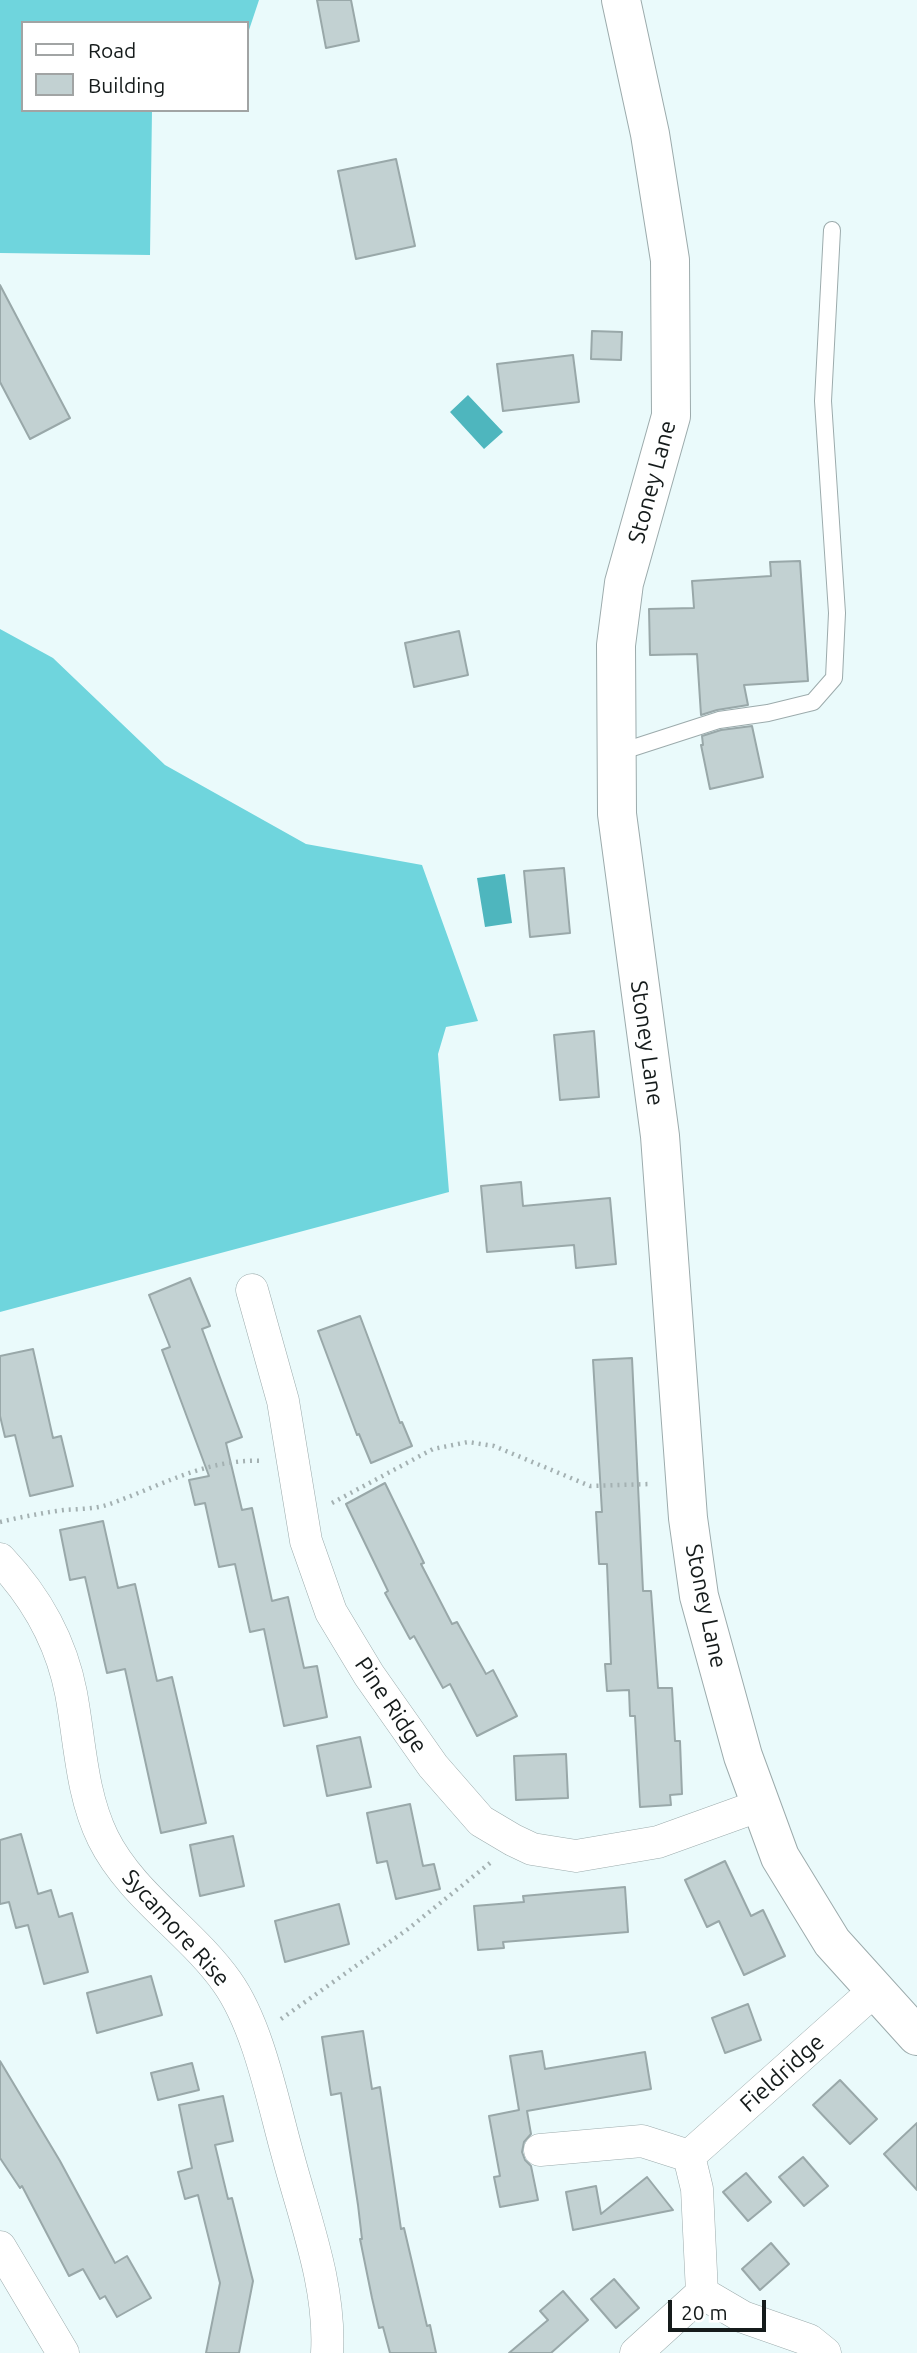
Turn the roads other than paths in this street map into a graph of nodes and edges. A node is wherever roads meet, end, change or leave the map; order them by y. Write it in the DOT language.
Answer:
graph roads {
  1 [pos="621,0"];
  2 [pos="832,230"];
  3 [pos="617,753"];
  4 [pos="252,1290"];
  5 [pos="0,1559"];
  6 [pos="761,1805"];
  7 [pos="875,1990"];
  8 [pos="917,2036"];
  9 [pos="540,2150"];
  10 [pos="690,2156"];
  11 [pos="0,2246"];
  12 [pos="702,2293"];
  13 [pos="62,2353"];
  14 [pos="327,2353"];
  15 [pos="636,2353"];
  16 [pos="825,2353"];
  1 -- 3 [label="street, Stoney Lane"];
  2 -- 3 [label="lane"];
  3 -- 6 [label="street, Stoney Lane"];
  4 -- 6 [label="street, Pine Ridge"];
  5 -- 14 [label="street, Sycamore Rise"];
  6 -- 7 [label="street, Stoney Lane"];
  7 -- 8 [label="street, Stoney Lane"];
  7 -- 10 [label="street, Fieldridge"];
  9 -- 10 [label="street"];
  10 -- 12 [label="street"];
  11 -- 13 [label="street"];
  12 -- 15 [label="street"];
  12 -- 16 [label="street"];
}
